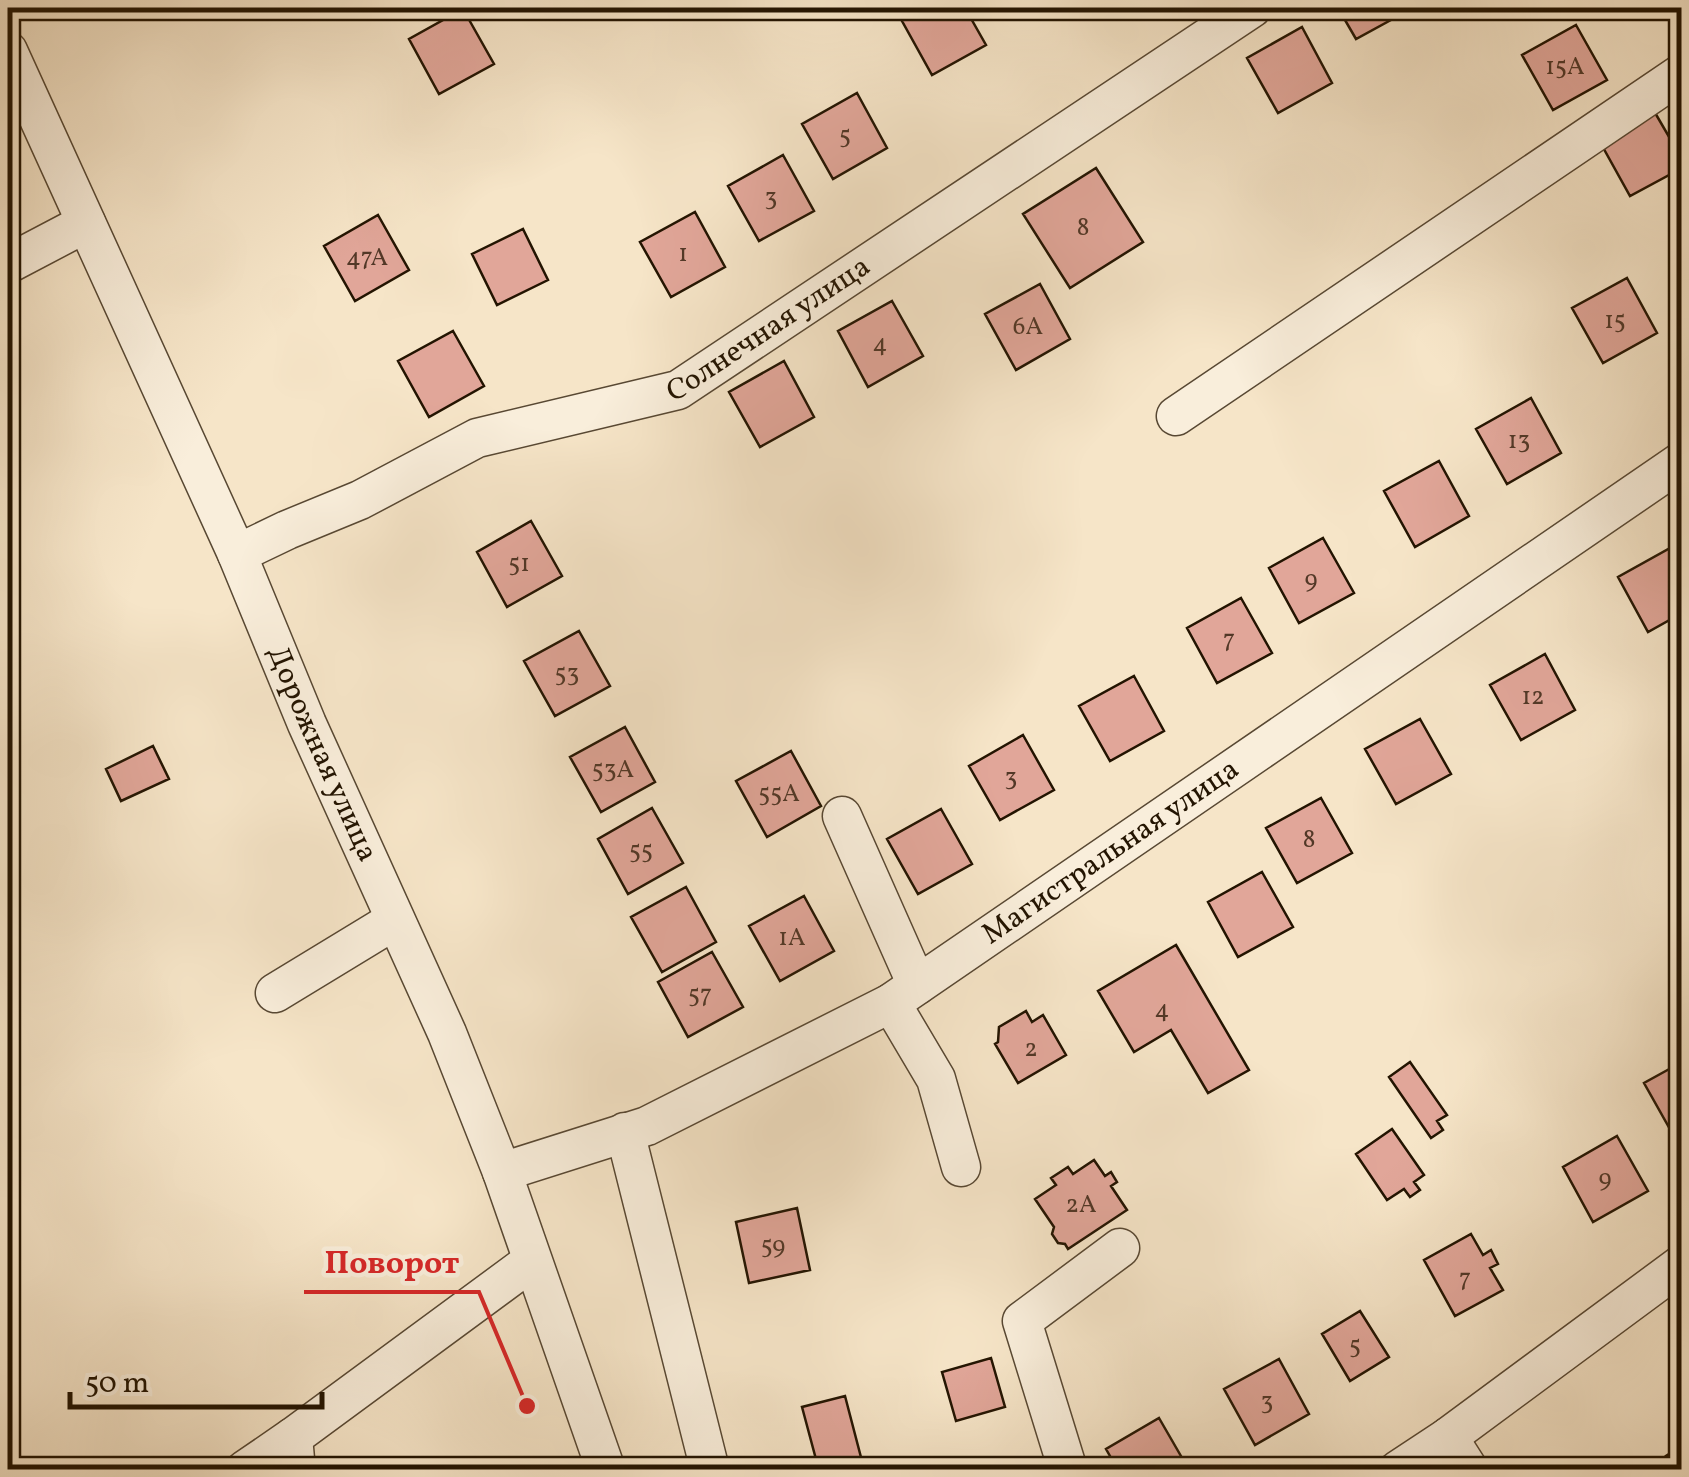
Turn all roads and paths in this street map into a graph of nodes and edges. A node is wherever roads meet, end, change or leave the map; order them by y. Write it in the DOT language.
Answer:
graph roads {
  1 [pos="1252,8"];
  2 [pos="8,50"];
  3 [pos="1682,73"];
  4 [pos="86,223"];
  5 [pos="8,264"];
  6 [pos="1176,416"];
  7 [pos="1682,461"];
  8 [pos="237,554"];
  9 [pos="842,816"];
  10 [pos="395,920"];
  11 [pos="275,993"];
  12 [pos="904,994"];
  13 [pos="625,1132"];
  14 [pos="961,1168"];
  15 [pos="502,1172"];
  16 [pos="1120,1248"];
  17 [pos="532,1261"];
  18 [pos="1682,1264"];
  19 [pos="1448,1437"];
  20 [pos="294,1453"];
  21 [pos="245,1470"];
  22 [pos="606,1470"];
  23 [pos="710,1470"];
  24 [pos="1068,1470"];
  25 [pos="1398,1470"];
  26 [pos="1468,1470"];
  1 -- 8 [label="street, Солнечная улица"];
  2 -- 4 [label="street, Дорожная улица"];
  3 -- 6 [label="street"];
  4 -- 5 [label="street"];
  4 -- 8 [label="street, Дорожная улица"];
  7 -- 12 [label="street, Магистральная улица"];
  8 -- 10 [label="street, Дорожная улица"];
  9 -- 12 [label="street"];
  10 -- 11 [label="street"];
  10 -- 15 [label="street, Дорожная улица"];
  12 -- 13 [label="street, Магистральная улица"];
  12 -- 14 [label="street"];
  13 -- 15 [label="street, Магистральная улица"];
  13 -- 23 [label="street"];
  15 -- 17 [label="street, Дорожная улица"];
  16 -- 24 [label="street"];
  17 -- 20 [label="street"];
  17 -- 22 [label="street, Дорожная улица"];
  18 -- 19 [label="street"];
  19 -- 25 [label="street"];
  19 -- 26 [label="street"];
  20 -- 21 [label="street"];
}
